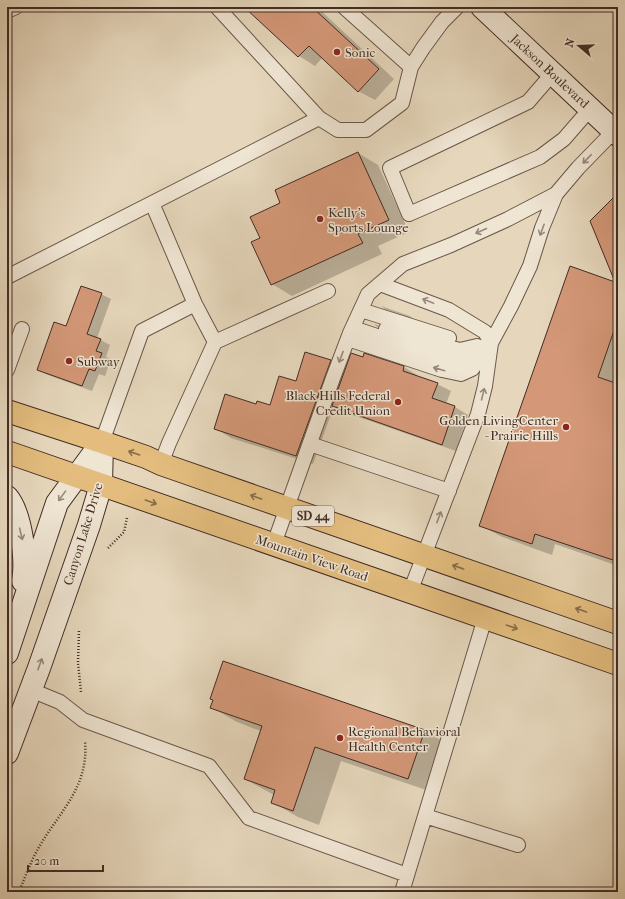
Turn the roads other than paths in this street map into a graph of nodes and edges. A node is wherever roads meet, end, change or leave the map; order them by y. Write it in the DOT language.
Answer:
graph roads {
  1 [pos="16,7"];
  2 [pos="217,7"];
  3 [pos="344,7"];
  4 [pos="457,7"];
  5 [pos="482,7"];
  6 [pos="7,11"];
  7 [pos="411,67"];
  8 [pos="553,73"];
  9 [pos="590,109"];
  10 [pos="319,118"];
  11 [pos="616,133"];
  12 [pos="556,194"];
  13 [pos="152,203"];
  14 [pos="7,277"];
  15 [pos="380,284"];
  16 [pos="328,291"];
  17 [pos="195,304"];
  18 [pos="355,324"];
  19 [pos="22,329"];
  20 [pos="215,342"];
  21 [pos="491,343"];
  22 [pos="7,370"];
  23 [pos="7,411"];
  24 [pos="102,442"];
  25 [pos="310,444"];
  26 [pos="7,452"];
  27 [pos="162,464"];
  28 [pos="76,476"];
  29 [pos="101,485"];
  30 [pos="449,491"];
  31 [pos="7,497"];
  32 [pos="287,507"];
  33 [pos="274,544"];
  34 [pos="425,555"];
  35 [pos="410,592"];
  36 [pos="485,618"];
  37 [pos="618,622"];
  38 [pos="7,652"];
  39 [pos="618,664"];
  40 [pos="31,690"];
  41 [pos="7,753"];
  42 [pos="425,816"];
  43 [pos="518,845"];
  44 [pos="407,875"];
  45 [pos="402,892"];
  1 -- 6 [label="lane"];
  2 -- 10 [label="lane"];
  3 -- 7 [label="lane"];
  4 -- 7 [label="lane"];
  5 -- 8 [label="street, Jackson Boulevard"];
  7 -- 10 [label="lane"];
  8 -- 9 [label="street, Jackson Boulevard"];
  8 -- 9 [label="lane"];
  9 -- 11 [label="street, Jackson Boulevard"];
  10 -- 13 [label="lane"];
  11 -- 12 [label="lane, one-way"];
  12 -- 15 [label="lane, one-way"];
  12 -- 21 [label="lane, one-way"];
  13 -- 14 [label="lane"];
  13 -- 17 [label="lane"];
  15 -- 18 [label="lane"];
  21 -- 15 [label="lane, one-way"];
  16 -- 20 [label="lane"];
  17 -- 20 [label="lane"];
  17 -- 24 [label="lane"];
  18 -- 21 [label="lane"];
  21 -- 18 [label="lane, one-way"];
  18 -- 25 [label="lane, one-way"];
  19 -- 22 [label="lane"];
  20 -- 27 [label="lane"];
  30 -- 21 [label="lane, one-way"];
  23 -- 24 [label="main road, SD 44"];
  27 -- 24 [label="main road, SD 44, one-way"];
  24 -- 28 [label="street, Canyon Lake Drive"];
  24 -- 29 [label="street, Canyon Lake Drive"];
  25 -- 30 [label="lane"];
  25 -- 32 [label="lane"];
  26 -- 28 [label="main road, Mountain View Road"];
  32 -- 27 [label="main road, SD 44, one-way"];
  28 -- 29 [label="main road, Mountain View Road"];
  28 -- 38 [label="street, Canyon Lake Drive, one-way"];
  29 -- 33 [label="main road, Mountain View Road, one-way"];
  40 -- 29 [label="street, Canyon Lake Drive, one-way"];
  34 -- 30 [label="lane, one-way"];
  31 -- 38 [label="street, one-way"];
  32 -- 33 [label="lane"];
  32 -- 34 [label="main road, SD 44"];
  33 -- 35 [label="main road, Mountain View Road"];
  34 -- 35 [label="lane"];
  37 -- 34 [label="main road, SD 44, one-way"];
  35 -- 36 [label="main road, Mountain View Road"];
  36 -- 39 [label="main road, Mountain View Road, one-way"];
  36 -- 42 [label="lane"];
  40 -- 41 [label="street, Canyon Lake Drive"];
  40 -- 44 [label="lane"];
  42 -- 43 [label="lane"];
  42 -- 44 [label="lane"];
  44 -- 45 [label="lane"];
}
